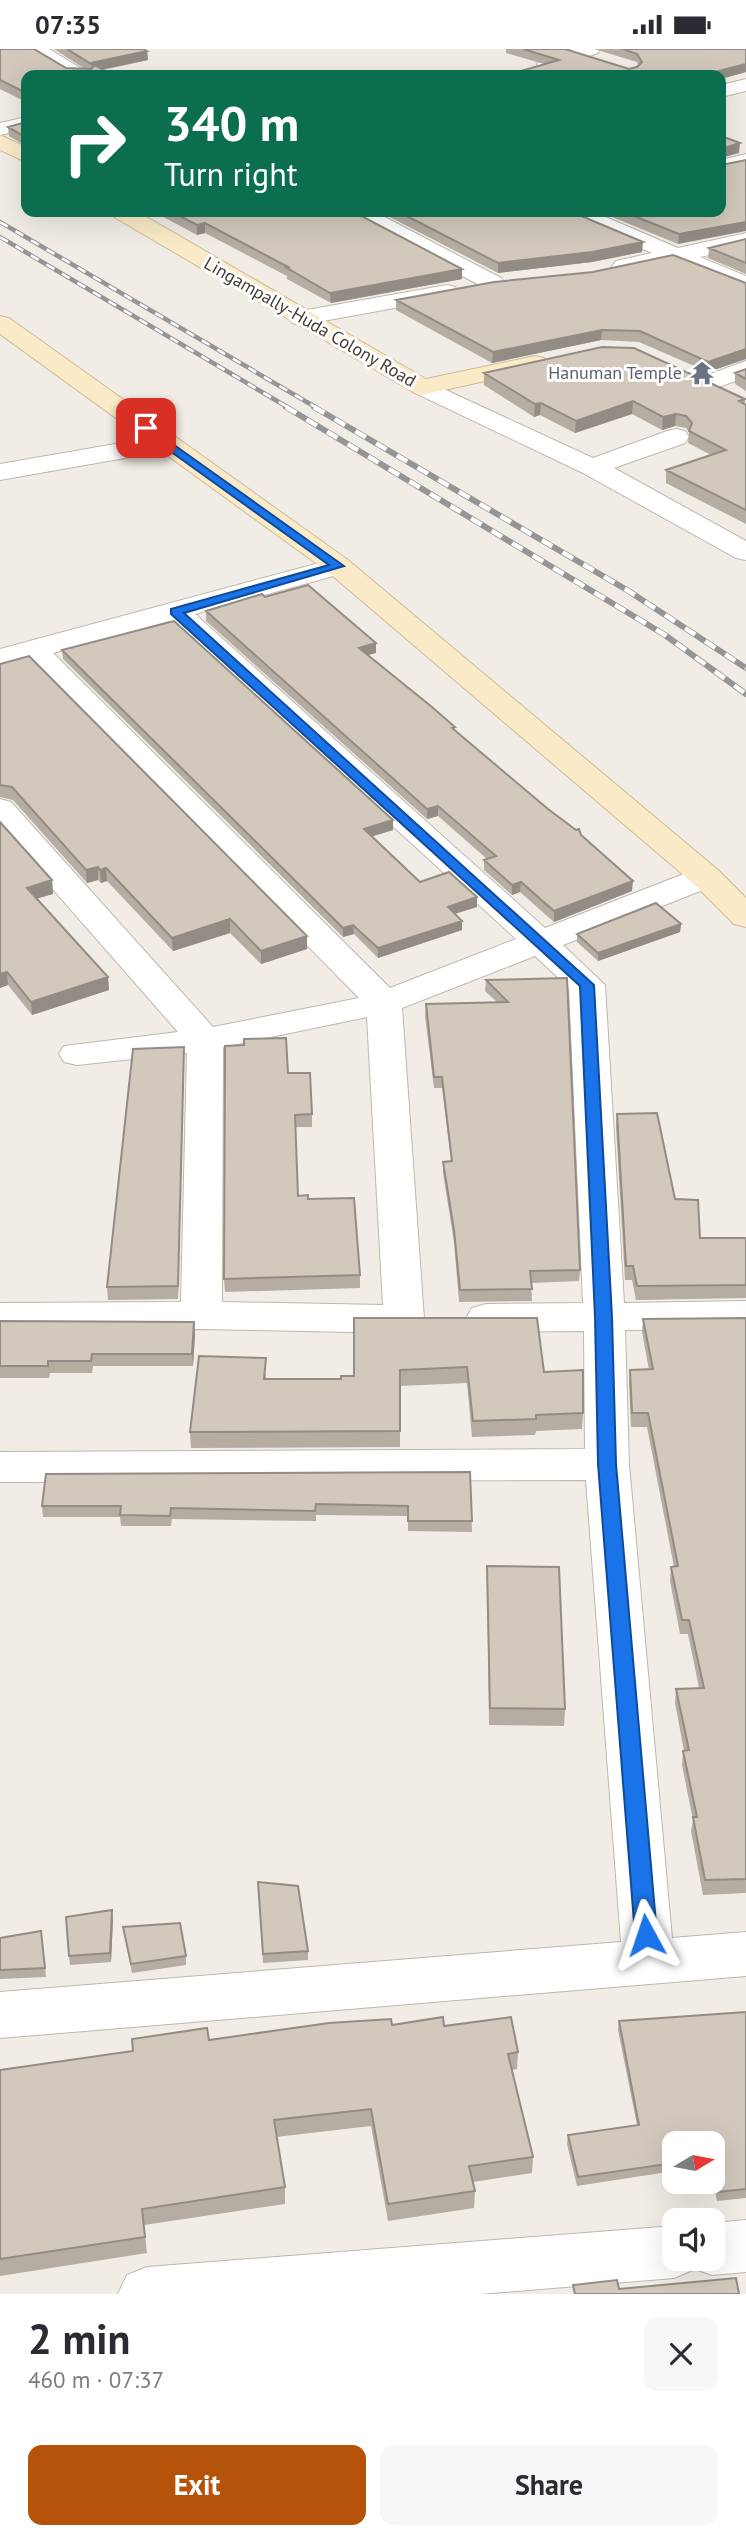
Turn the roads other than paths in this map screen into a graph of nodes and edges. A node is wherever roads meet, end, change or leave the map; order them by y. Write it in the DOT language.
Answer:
graph roads {
  1 [pos="35,49"];
  2 [pos="584,53"];
  3 [pos="547,64"];
  4 [pos="73,70"];
  5 [pos="746,85"];
  6 [pos="726,90"];
  7 [pos="21,124"];
  8 [pos="0,129"];
  9 [pos="0,141"];
  10 [pos="21,153"];
  11 [pos="746,160"];
  12 [pos="726,166"];
  13 [pos="130,217"];
  14 [pos="368,217"];
  15 [pos="591,217"];
  16 [pos="746,240"];
  17 [pos="677,255"];
  18 [pos="604,270"];
  19 [pos="518,281"];
  20 [pos="493,283"];
  21 [pos="746,285"];
  22 [pos="301,318"];
  23 [pos="0,323"];
  24 [pos="553,360"];
  25 [pos="746,368"];
  26 [pos="422,387"];
  27 [pos="736,397"];
  28 [pos="676,437"];
  29 [pos="167,443"];
  30 [pos="592,467"];
  31 [pos="0,472"];
  32 [pos="746,552"];
  33 [pos="338,566"];
  34 [pos="175,611"];
  35 [pos="16,653"];
  36 [pos="0,809"];
  37 [pos="706,877"];
  38 [pos="746,917"];
  39 [pos="537,941"];
  40 [pos="384,1003"];
  41 [pos="205,1040"];
  42 [pos="77,1054"];
  43 [pos="201,1315"];
  44 [pos="746,1315"];
  45 [pos="0,1317"];
  46 [pos="604,1317"];
  47 [pos="404,1319"];
  48 [pos="607,1464"];
  49 [pos="0,1467"];
  50 [pos="746,1954"];
  51 [pos="648,1963"];
  52 [pos="0,2015"];
  53 [pos="746,2246"];
  54 [pos="725,2248"];
  55 [pos="662,2253"];
  56 [pos="147,2294"];
  1 -- 4 [label="street"];
  2 -- 3 [label="street"];
  5 -- 6 [label="street"];
  7 -- 8 [label="street"];
  9 -- 10 [label="street"];
  11 -- 12 [label="street"];
  13 -- 22 [label="street, Lingampally-Huda Colony Road"];
  14 -- 20 [label="street"];
  15 -- 17 [label="street"];
  16 -- 17 [label="street"];
  17 -- 18 [label="street"];
  17 -- 21 [label="street"];
  19 -- 20 [label="street"];
  20 -- 22 [label="street"];
  22 -- 26 [label="street, Lingampally-Huda Colony Road"];
  23 -- 29 [label="street"];
  24 -- 26 [label="street, Lingampally-Huda Colony Road"];
  25 -- 27 [label="street"];
  26 -- 30 [label="street"];
  28 -- 30 [label="street"];
  29 -- 31 [label="street"];
  29 -- 33 [label="street"];
  30 -- 32 [label="street"];
  33 -- 34 [label="street"];
  33 -- 37 [label="street"];
  34 -- 35 [label="street"];
  34 -- 39 [label="street"];
  35 -- 40 [label="street"];
  36 -- 41 [label="street"];
  37 -- 38 [label="street"];
  37 -- 39 [label="street"];
  39 -- 40 [label="street"];
  39 -- 46 [label="street"];
  40 -- 41 [label="street"];
  40 -- 47 [label="street"];
  41 -- 42 [label="street"];
  41 -- 43 [label="street"];
  43 -- 45 [label="street"];
  43 -- 47 [label="street"];
  44 -- 46 [label="street"];
  46 -- 47 [label="street"];
  46 -- 48 [label="street"];
  48 -- 49 [label="street"];
  48 -- 51 [label="street"];
  50 -- 51 [label="street"];
  51 -- 52 [label="street"];
  53 -- 54 [label="street"];
  55 -- 56 [label="street"];
}
